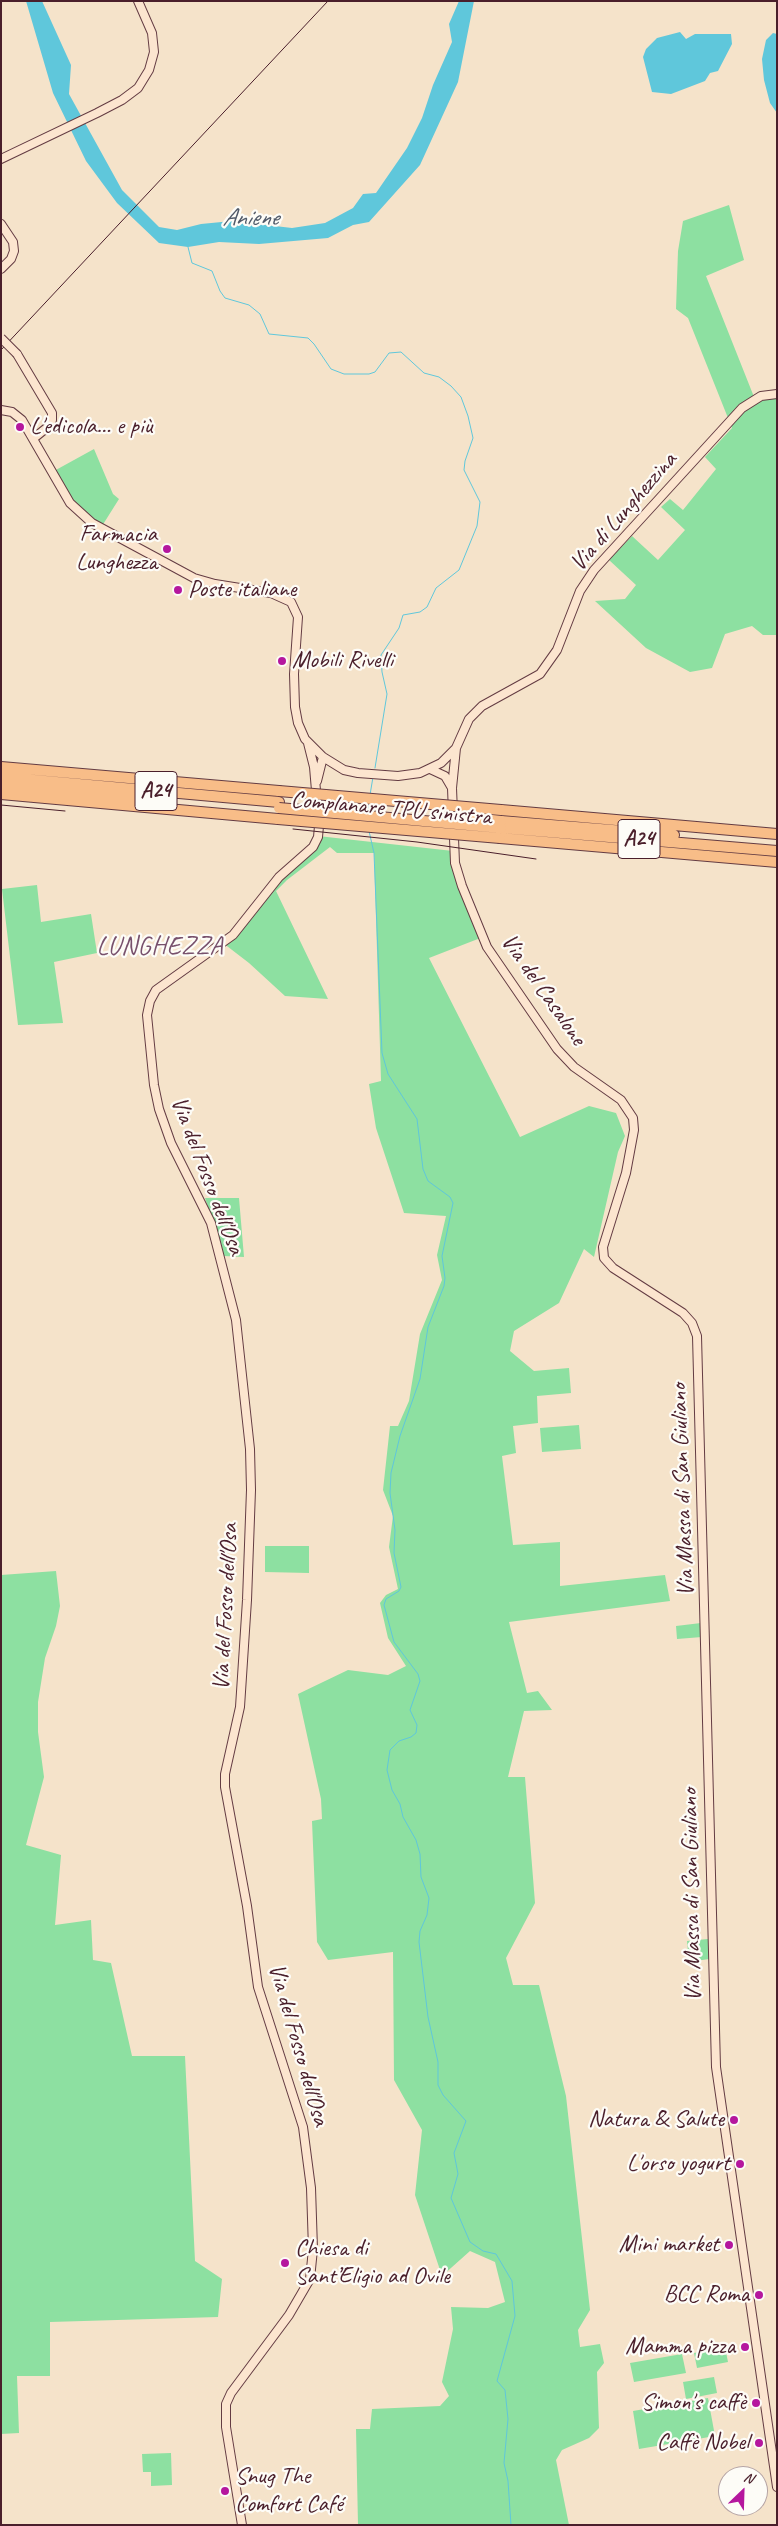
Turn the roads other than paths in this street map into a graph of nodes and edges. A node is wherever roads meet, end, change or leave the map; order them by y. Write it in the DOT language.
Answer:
graph roads {
  1 [pos="138,1"];
  2 [pos="1,159"];
  3 [pos="1,224"];
  4 [pos="1,269"];
  5 [pos="1,338"];
  6 [pos="777,394"];
  7 [pos="1,410"];
  8 [pos="34,438"];
  9 [pos="308,743"];
  10 [pos="456,748"];
  11 [pos="322,757"];
  12 [pos="441,763"];
  13 [pos="337,766"];
  14 [pos="1,767"];
  15 [pos="430,769"];
  16 [pos="317,770"];
  17 [pos="454,772"];
  18 [pos="445,776"];
  19 [pos="1,777"];
  20 [pos="1,784"];
  21 [pos="33,784"];
  22 [pos="452,788"];
  23 [pos="1,794"];
  24 [pos="279,805"];
  25 [pos="501,824"];
  26 [pos="777,834"];
  27 [pos="777,844"];
  28 [pos="777,851"];
  29 [pos="777,862"];
  30 [pos="675,1306"];
  31 [pos="777,2487"];
  32 [pos="242,2525"];
  1 -- 2 [label="street"];
  3 -- 4 [label="street"];
  5 -- 8 [label="street, bridge"];
  6 -- 10 [label="street, Via di Lunghezzina"];
  7 -- 8 [label="street"];
  8 -- 9 [label="street"];
  9 -- 11 [label="street, Via di Lunghezzina"];
  9 -- 16 [label="street"];
  10 -- 12 [label="street, Via di Lunghezzina"];
  10 -- 17 [label="street, Via del Casalone"];
  11 -- 13 [label="street, Via di Lunghezzina"];
  11 -- 16 [label="street, Via del Fosso dell'Osa"];
  12 -- 15 [label="street, Via di Lunghezzina"];
  12 -- 17 [label="street"];
  12 -- 18 [label="street"];
  13 -- 15 [label="street, Via di Lunghezzina"];
  13 -- 16 [label="street"];
  14 -- 21 [label="highway"];
  15 -- 18 [label="street"];
  16 -- 32 [label="street, Via del Fosso dell'Osa"];
  17 -- 22 [label="street, Via del Casalone"];
  18 -- 22 [label="street"];
  19 -- 21 [label="highway, A24"];
  20 -- 21 [label="highway, A24"];
  21 -- 23 [label="highway, Complanare TPU sinistra"];
  21 -- 24 [label="highway, A24"];
  21 -- 24 [label="highway, Complanare TPU sinistra"];
  22 -- 30 [label="street, Via del Casalone"];
  24 -- 25 [label="highway, A24, bridge"];
  24 -- 25 [label="highway, Complanare TPU sinistra, bridge"];
  25 -- 26 [label="highway"];
  25 -- 27 [label="highway, A24"];
  25 -- 28 [label="highway, A24"];
  25 -- 29 [label="highway, Complanare TPU sinistra"];
  30 -- 31 [label="street, Via Massa di San Giuliano"];
}
